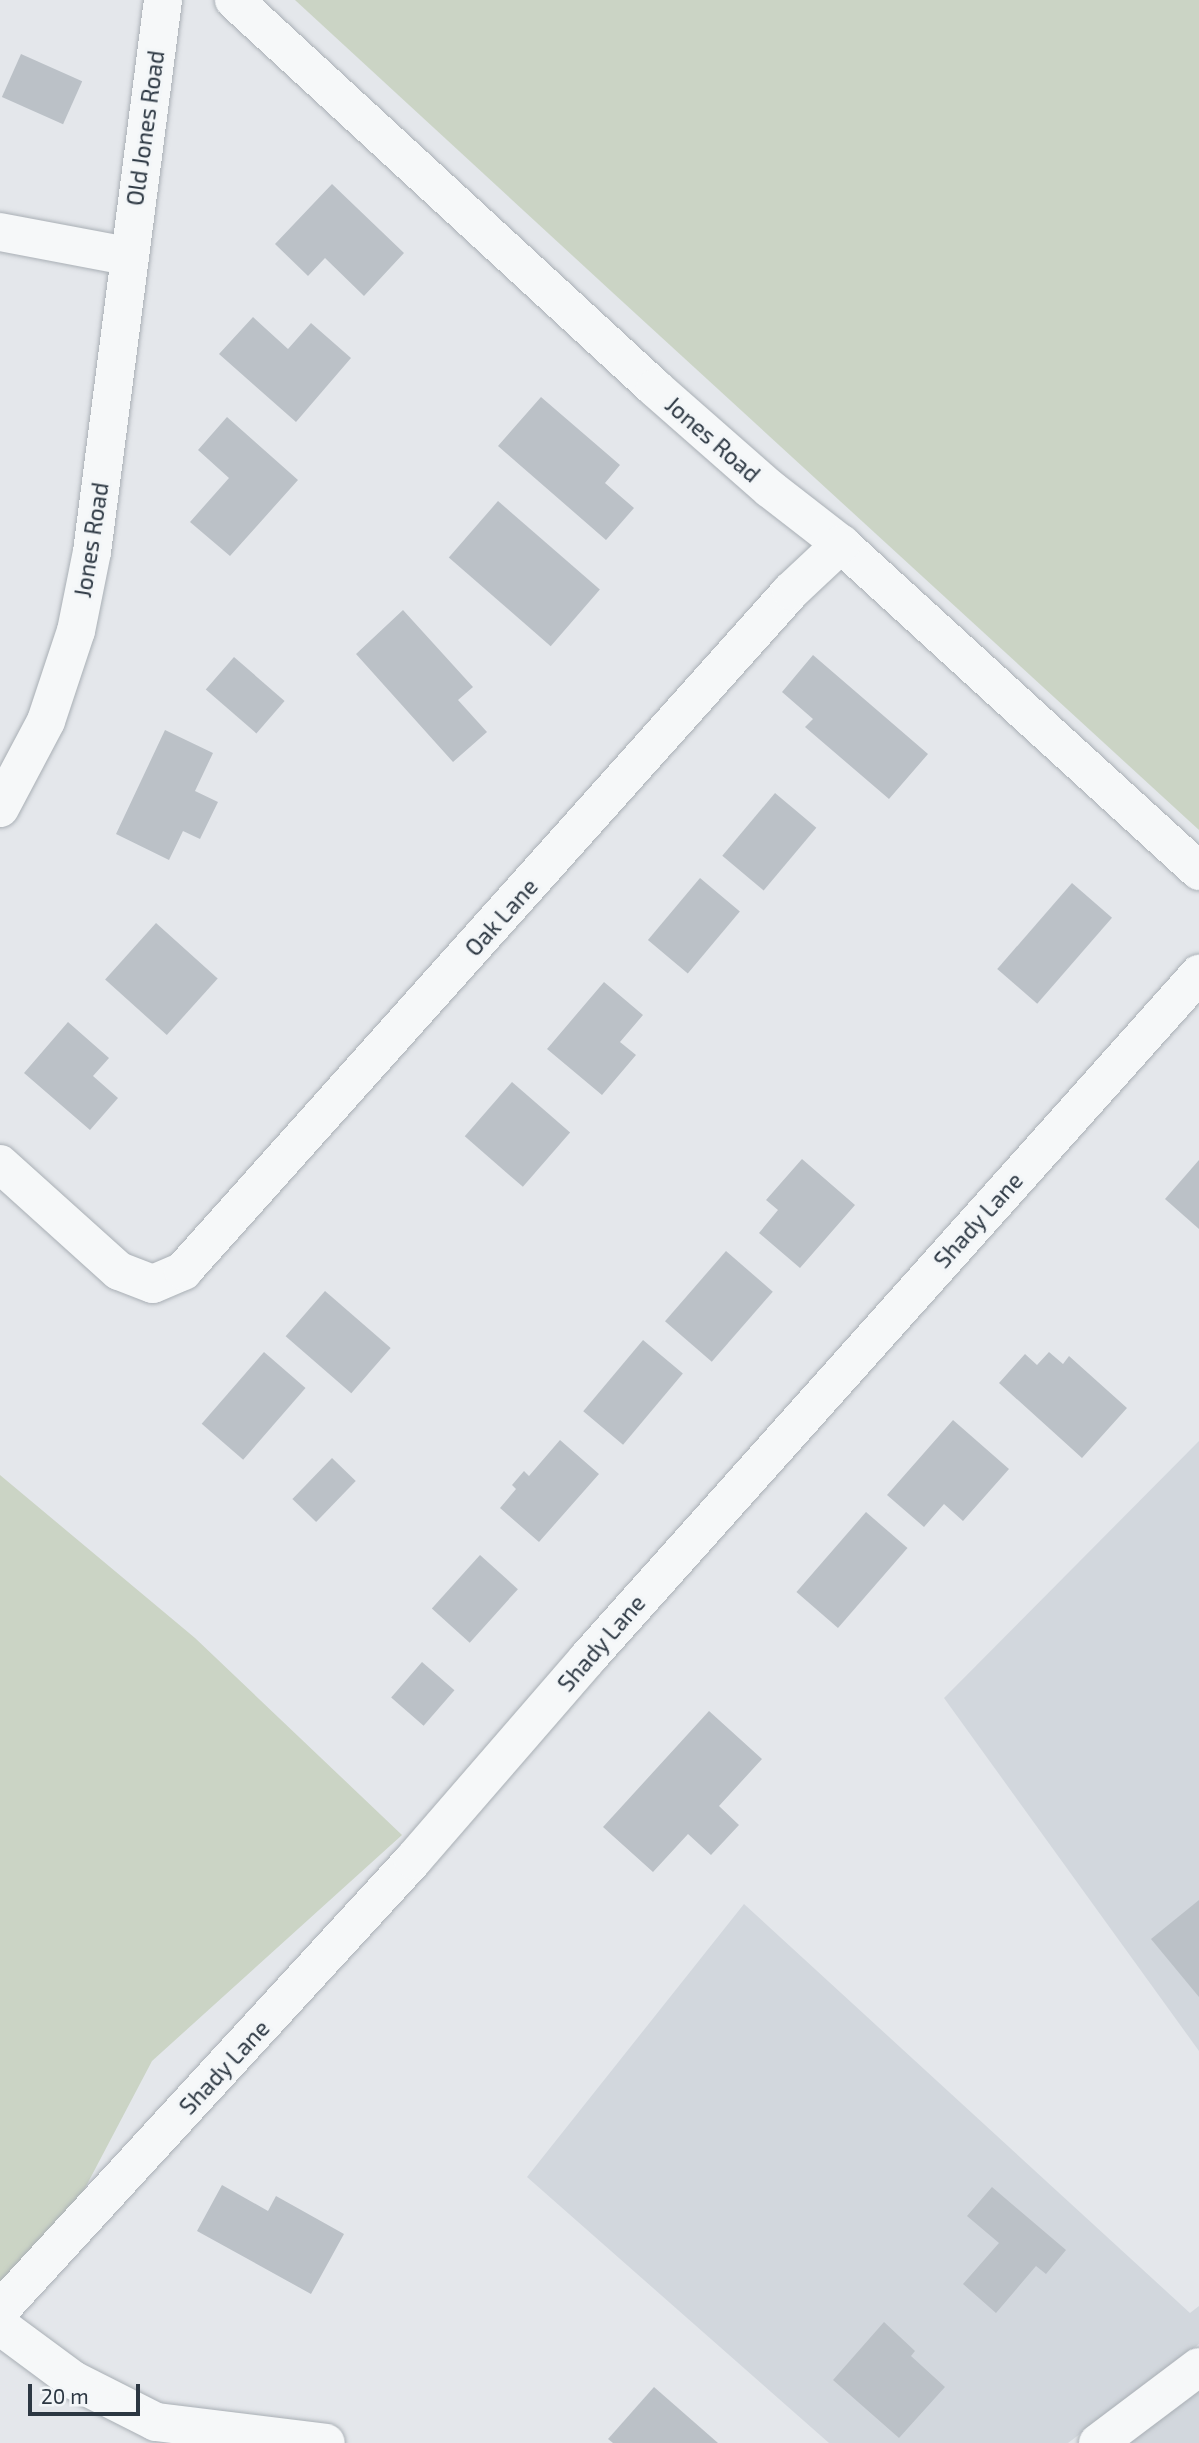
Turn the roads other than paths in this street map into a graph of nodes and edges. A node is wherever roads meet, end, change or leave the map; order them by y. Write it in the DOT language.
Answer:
graph roads {
  1 [pos="163,0"];
  2 [pos="234,0"];
  3 [pos="0,232"];
  4 [pos="127,256"];
  5 [pos="841,544"];
  6 [pos="0,808"];
  7 [pos="1199,871"];
  8 [pos="1199,974"];
  9 [pos="0,1164"];
  10 [pos="0,2310"];
  11 [pos="0,2326"];
  12 [pos="1199,2367"];
  13 [pos="326,2443"];
  14 [pos="1098,2443"];
  1 -- 4 [label="street, Old Jones Road"];
  2 -- 5 [label="street, Jones Road"];
  3 -- 4 [label="street"];
  4 -- 6 [label="street, Jones Road"];
  5 -- 7 [label="street, Jones Road"];
  5 -- 9 [label="street, Oak Lane"];
  8 -- 10 [label="street, Shady Lane"];
  11 -- 13 [label="street"];
  12 -- 14 [label="street"];
}
